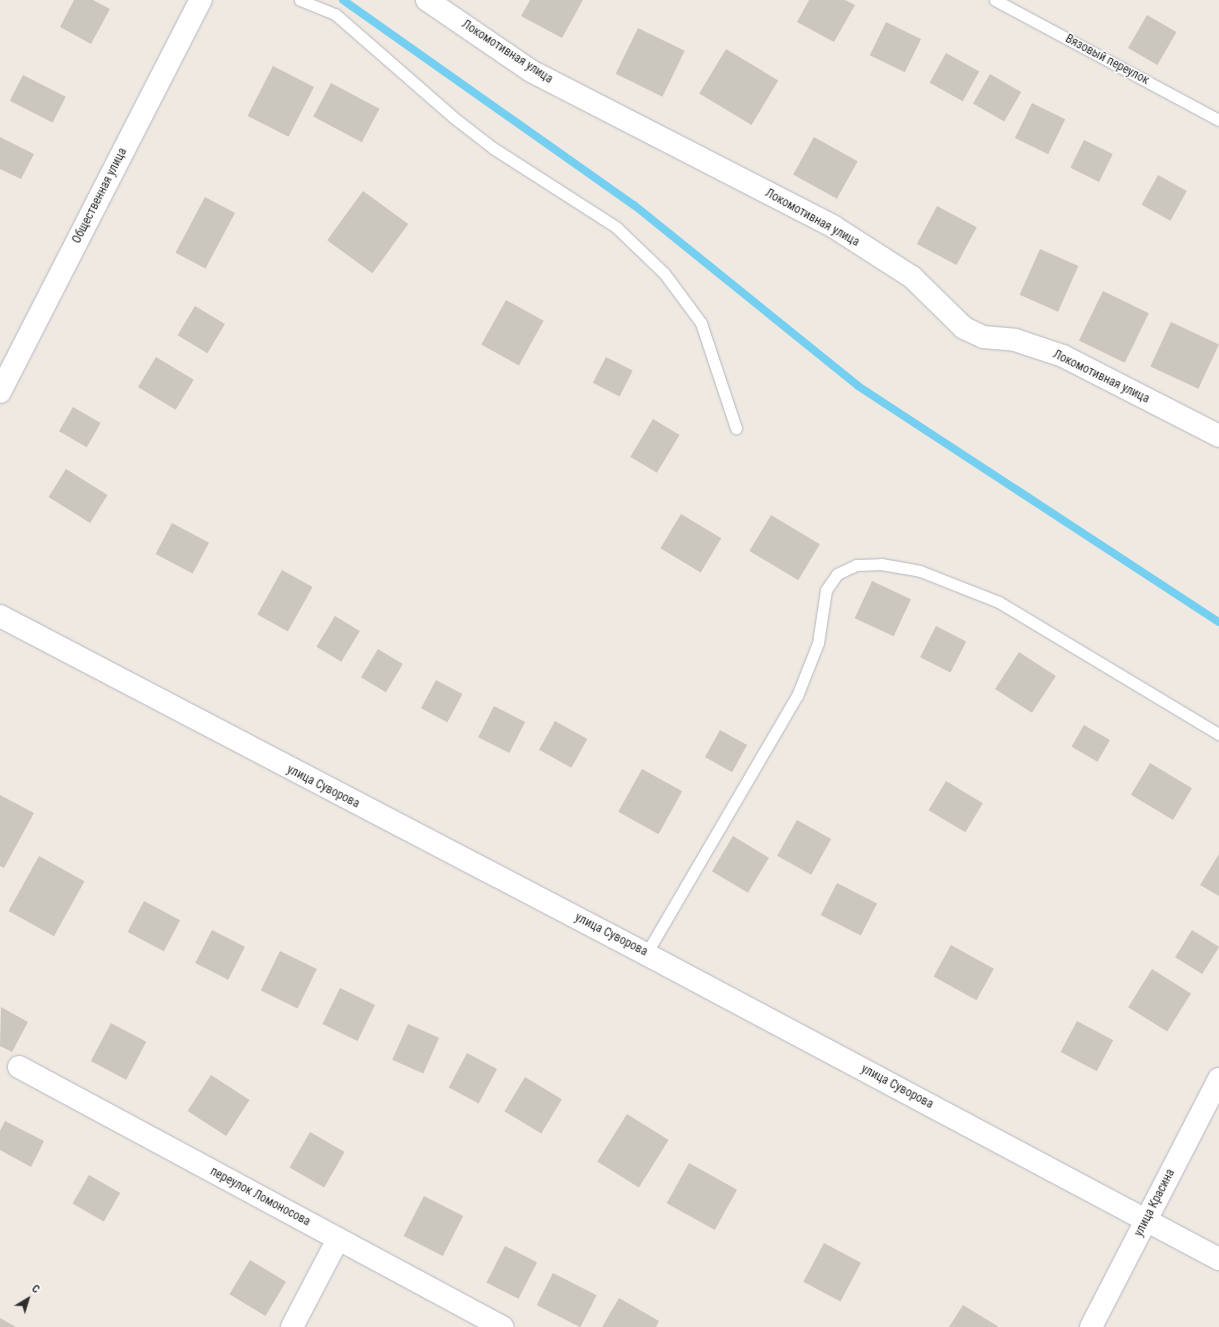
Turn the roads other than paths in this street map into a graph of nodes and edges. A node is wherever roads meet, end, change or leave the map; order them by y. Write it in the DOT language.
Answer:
graph roads {
  1 [pos="201,0"];
  2 [pos="300,0"];
  3 [pos="427,0"];
  4 [pos="995,0"];
  5 [pos="1219,120"];
  6 [pos="0,392"];
  7 [pos="736,428"];
  8 [pos="1219,436"];
  9 [pos="0,616"];
  10 [pos="1219,734"];
  11 [pos="646,954"];
  12 [pos="19,1067"];
  13 [pos="1219,1079"];
  14 [pos="1146,1220"];
  15 [pos="338,1239"];
  16 [pos="1219,1259"];
  17 [pos="292,1327"];
  18 [pos="502,1327"];
  19 [pos="1091,1327"];
  1 -- 6 [label="street, Общественная улица"];
  2 -- 7 [label="lane"];
  3 -- 8 [label="street, Локомотивная улица"];
  4 -- 5 [label="lane, Вязовый переулок"];
  9 -- 11 [label="street, улица Суворова"];
  10 -- 11 [label="lane"];
  11 -- 14 [label="street, улица Суворова"];
  12 -- 15 [label="street, переулок Ломоносова"];
  13 -- 14 [label="street, улица Красина"];
  14 -- 16 [label="street, улица Суворова"];
  14 -- 19 [label="street, улица Красина"];
  15 -- 17 [label="street"];
  15 -- 18 [label="street, переулок Ломоносова"];
}
